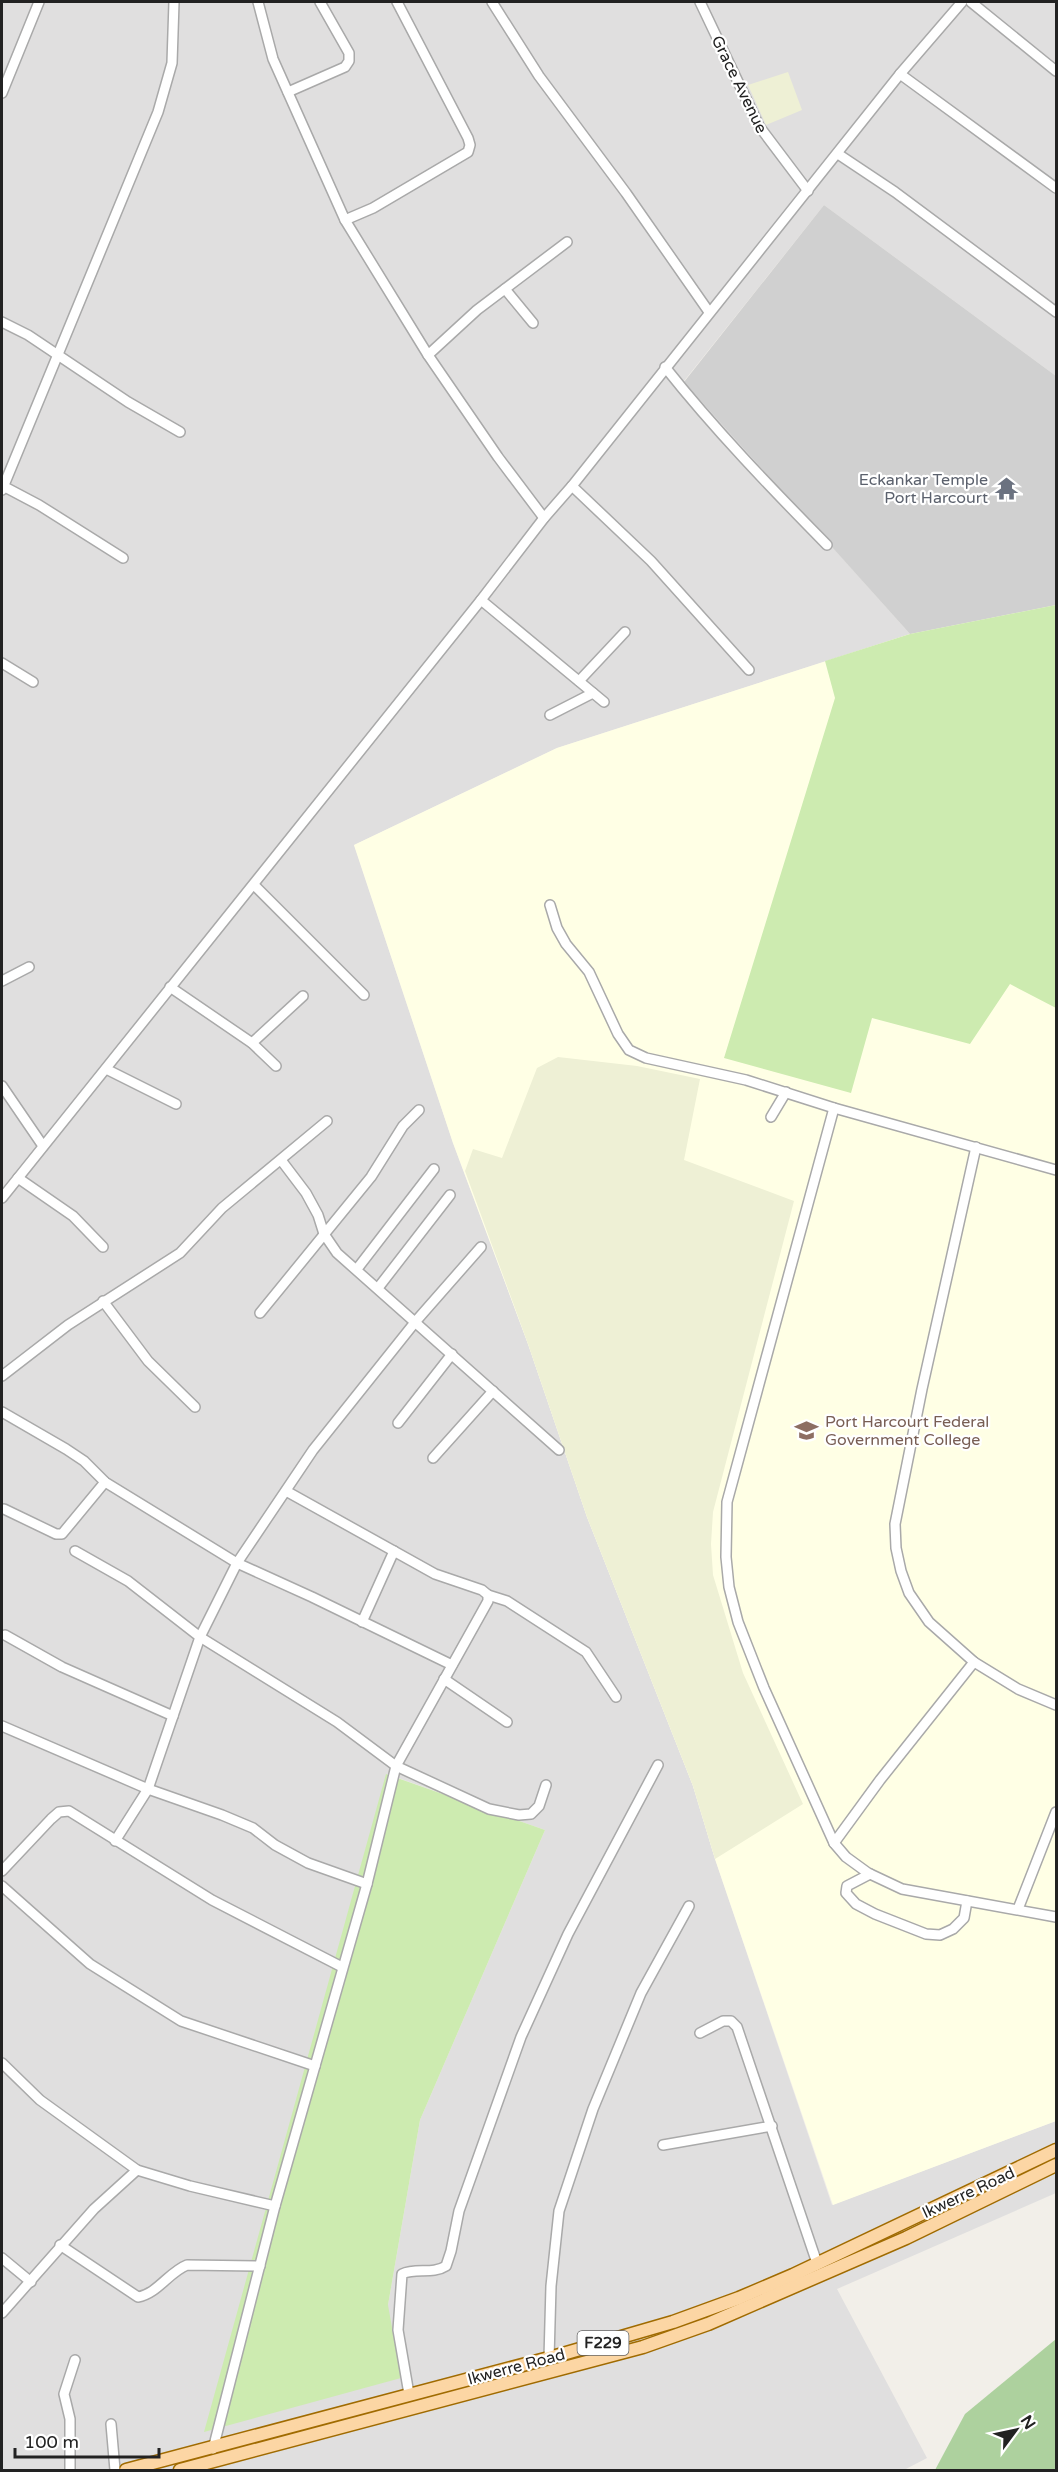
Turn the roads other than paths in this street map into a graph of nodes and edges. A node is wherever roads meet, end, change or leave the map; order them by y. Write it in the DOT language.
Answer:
graph roads {
  1 [pos="39,2"];
  2 [pos="174,2"];
  3 [pos="258,2"];
  4 [pos="320,2"];
  5 [pos="397,2"];
  6 [pos="492,2"];
  7 [pos="700,2"];
  8 [pos="962,2"];
  9 [pos="971,2"];
  10 [pos="1056,71"];
  11 [pos="900,74"];
  12 [pos="288,92"];
  13 [pos="2,93"];
  14 [pos="838,154"];
  15 [pos="1056,188"];
  16 [pos="808,192"];
  17 [pos="345,220"];
  18 [pos="567,242"];
  19 [pos="505,289"];
  20 [pos="709,312"];
  21 [pos="1056,312"];
  22 [pos="2,322"];
  23 [pos="533,323"];
  24 [pos="428,355"];
  25 [pos="58,356"];
  26 [pos="665,367"];
  27 [pos="180,432"];
  28 [pos="3,482"];
  29 [pos="572,486"];
  30 [pos="543,518"];
  31 [pos="827,545"];
  32 [pos="123,558"];
  33 [pos="481,600"];
  34 [pos="625,632"];
  35 [pos="2,663"];
  36 [pos="749,670"];
  37 [pos="579,681"];
  38 [pos="33,682"];
  39 [pos="593,693"];
  40 [pos="604,702"];
  41 [pos="550,715"];
  42 [pos="254,885"];
  43 [pos="550,905"];
  44 [pos="29,967"];
  45 [pos="2,981"];
  46 [pos="170,987"];
  47 [pos="364,995"];
  48 [pos="303,996"];
  49 [pos="252,1043"];
  50 [pos="276,1066"];
  51 [pos="106,1069"];
  52 [pos="2,1086"];
  53 [pos="786,1092"];
  54 [pos="176,1104"];
  55 [pos="834,1108"];
  56 [pos="419,1110"];
  57 [pos="771,1118"];
  58 [pos="327,1121"];
  59 [pos="43,1146"];
  60 [pos="976,1147"];
  61 [pos="281,1160"];
  62 [pos="434,1169"];
  63 [pos="1056,1170"];
  64 [pos="18,1178"];
  65 [pos="3,1193"];
  66 [pos="450,1195"];
  67 [pos="324,1234"];
  68 [pos="103,1247"];
  69 [pos="481,1247"];
  70 [pos="357,1269"];
  71 [pos="378,1288"];
  72 [pos="103,1301"];
  73 [pos="260,1313"];
  74 [pos="416,1321"];
  75 [pos="452,1354"];
  76 [pos="2,1376"];
  77 [pos="493,1391"];
  78 [pos="195,1407"];
  79 [pos="2,1412"];
  80 [pos="398,1423"];
  81 [pos="559,1449"];
  82 [pos="433,1458"];
  83 [pos="105,1482"];
  84 [pos="286,1491"];
  85 [pos="4,1509"];
  86 [pos="75,1551"];
  87 [pos="394,1551"];
  88 [pos="237,1563"];
  89 [pos="488,1595"];
  90 [pos="362,1622"];
  91 [pos="4,1635"];
  92 [pos="200,1637"];
  93 [pos="974,1662"];
  94 [pos="452,1665"];
  95 [pos="444,1679"];
  96 [pos="616,1697"];
  97 [pos="1056,1705"];
  98 [pos="173,1716"];
  99 [pos="507,1722"];
  100 [pos="2,1726"];
  101 [pos="396,1766"];
  102 [pos="658,1766"];
  103 [pos="546,1785"];
  104 [pos="148,1789"];
  105 [pos="1056,1812"];
  106 [pos="115,1841"];
  107 [pos="834,1843"];
  108 [pos="2,1871"];
  109 [pos="870,1874"];
  110 [pos="367,1884"];
  111 [pos="2,1886"];
  112 [pos="967,1901"];
  113 [pos="688,1906"];
  114 [pos="1018,1909"];
  115 [pos="1056,1917"];
  116 [pos="342,1967"];
  117 [pos="700,2033"];
  118 [pos="2,2063"];
  119 [pos="315,2066"];
  120 [pos="772,2126"];
  121 [pos="663,2145"];
  122 [pos="1056,2150"];
  123 [pos="1056,2165"];
  124 [pos="137,2170"];
  125 [pos="275,2206"];
  126 [pos="60,2245"];
  127 [pos="2,2258"];
  128 [pos="817,2263"];
  129 [pos="260,2266"];
  130 [pos="31,2282"];
  131 [pos="2,2313"];
  132 [pos="549,2358"];
  133 [pos="75,2360"];
  134 [pos="409,2394"];
  135 [pos="111,2424"];
  136 [pos="213,2449"];
  137 [pos="199,2468"];
  138 [pos="70,2470"];
  139 [pos="115,2470"];
  140 [pos="126,2470"];
  141 [pos="180,2470"];
  1 -- 13 [label="street"];
  2 -- 25 [label="street"];
  3 -- 12 [label="street"];
  4 -- 12 [label="street"];
  5 -- 17 [label="street"];
  6 -- 20 [label="street"];
  7 -- 16 [label="street, Grace Avenue"];
  8 -- 11 [label="street"];
  9 -- 10 [label="street"];
  11 -- 14 [label="street"];
  11 -- 15 [label="street"];
  12 -- 17 [label="street"];
  14 -- 16 [label="street"];
  14 -- 21 [label="street"];
  16 -- 20 [label="street"];
  17 -- 24 [label="street"];
  18 -- 19 [label="street"];
  19 -- 23 [label="street"];
  19 -- 24 [label="street"];
  20 -- 26 [label="street"];
  22 -- 25 [label="street"];
  24 -- 30 [label="street"];
  25 -- 27 [label="street"];
  25 -- 28 [label="street"];
  26 -- 29 [label="street"];
  26 -- 31 [label="street"];
  28 -- 32 [label="street"];
  29 -- 30 [label="street"];
  29 -- 36 [label="street"];
  30 -- 33 [label="street"];
  33 -- 37 [label="street"];
  33 -- 42 [label="street"];
  34 -- 37 [label="street"];
  35 -- 38 [label="street"];
  37 -- 39 [label="street"];
  39 -- 40 [label="street"];
  39 -- 41 [label="street"];
  42 -- 46 [label="street"];
  42 -- 47 [label="street"];
  43 -- 53 [label="street"];
  44 -- 45 [label="street"];
  46 -- 49 [label="street"];
  46 -- 51 [label="street"];
  48 -- 49 [label="street"];
  49 -- 50 [label="street"];
  51 -- 54 [label="street"];
  51 -- 59 [label="street"];
  52 -- 59 [label="street"];
  53 -- 55 [label="street"];
  53 -- 57 [label="street"];
  55 -- 60 [label="street"];
  55 -- 107 [label="street"];
  56 -- 67 [label="street"];
  58 -- 61 [label="street"];
  59 -- 64 [label="street"];
  60 -- 63 [label="street"];
  60 -- 93 [label="street"];
  61 -- 67 [label="street"];
  61 -- 72 [label="street"];
  62 -- 70 [label="street"];
  64 -- 65 [label="street"];
  64 -- 68 [label="street"];
  66 -- 71 [label="street"];
  67 -- 70 [label="street"];
  67 -- 73 [label="street"];
  69 -- 74 [label="street"];
  70 -- 71 [label="street"];
  71 -- 74 [label="street"];
  72 -- 76 [label="street"];
  72 -- 78 [label="street"];
  74 -- 75 [label="street"];
  74 -- 84 [label="street"];
  75 -- 77 [label="street"];
  75 -- 80 [label="street"];
  77 -- 81 [label="street"];
  77 -- 82 [label="street"];
  79 -- 83 [label="street"];
  83 -- 85 [label="street"];
  83 -- 88 [label="street"];
  84 -- 87 [label="street"];
  84 -- 88 [label="street"];
  86 -- 92 [label="street"];
  87 -- 89 [label="street"];
  87 -- 90 [label="street"];
  88 -- 90 [label="street"];
  88 -- 92 [label="street"];
  89 -- 94 [label="street"];
  89 -- 96 [label="street"];
  90 -- 94 [label="street"];
  91 -- 98 [label="street"];
  92 -- 98 [label="street"];
  92 -- 101 [label="street"];
  93 -- 97 [label="street"];
  93 -- 107 [label="street"];
  94 -- 95 [label="street"];
  95 -- 99 [label="street"];
  95 -- 101 [label="street"];
  98 -- 104 [label="street"];
  100 -- 104 [label="street"];
  101 -- 103 [label="street"];
  101 -- 110 [label="street"];
  102 -- 134 [label="street"];
  104 -- 106 [label="street"];
  104 -- 110 [label="street"];
  105 -- 114 [label="street"];
  106 -- 108 [label="street"];
  106 -- 116 [label="street"];
  107 -- 109 [label="street"];
  109 -- 112 [label="street"];
  109 -- 112 [label="street"];
  110 -- 116 [label="street"];
  111 -- 119 [label="street"];
  112 -- 114 [label="street"];
  113 -- 132 [label="street"];
  114 -- 115 [label="street"];
  116 -- 119 [label="street"];
  117 -- 120 [label="street"];
  118 -- 124 [label="street"];
  119 -- 125 [label="street"];
  120 -- 121 [label="street"];
  120 -- 128 [label="street"];
  122 -- 128 [label="main road, Ikwerre Road / F229"];
  123 -- 137 [label="main road, Ikwerre Road / F229"];
  124 -- 125 [label="street"];
  124 -- 126 [label="street"];
  125 -- 129 [label="street"];
  126 -- 129 [label="street"];
  126 -- 130 [label="street"];
  127 -- 130 [label="street"];
  128 -- 132 [label="main road, Ikwerre Road / F229"];
  129 -- 136 [label="street"];
  130 -- 131 [label="street"];
  132 -- 134 [label="main road, Ikwerre Road / F229"];
  133 -- 138 [label="street"];
  134 -- 136 [label="main road, Ikwerre Road / F229"];
  135 -- 139 [label="street"];
  136 -- 140 [label="main road, Ikwerre Road / F229"];
  137 -- 141 [label="main road, Ikwerre Road / F229"];
}
